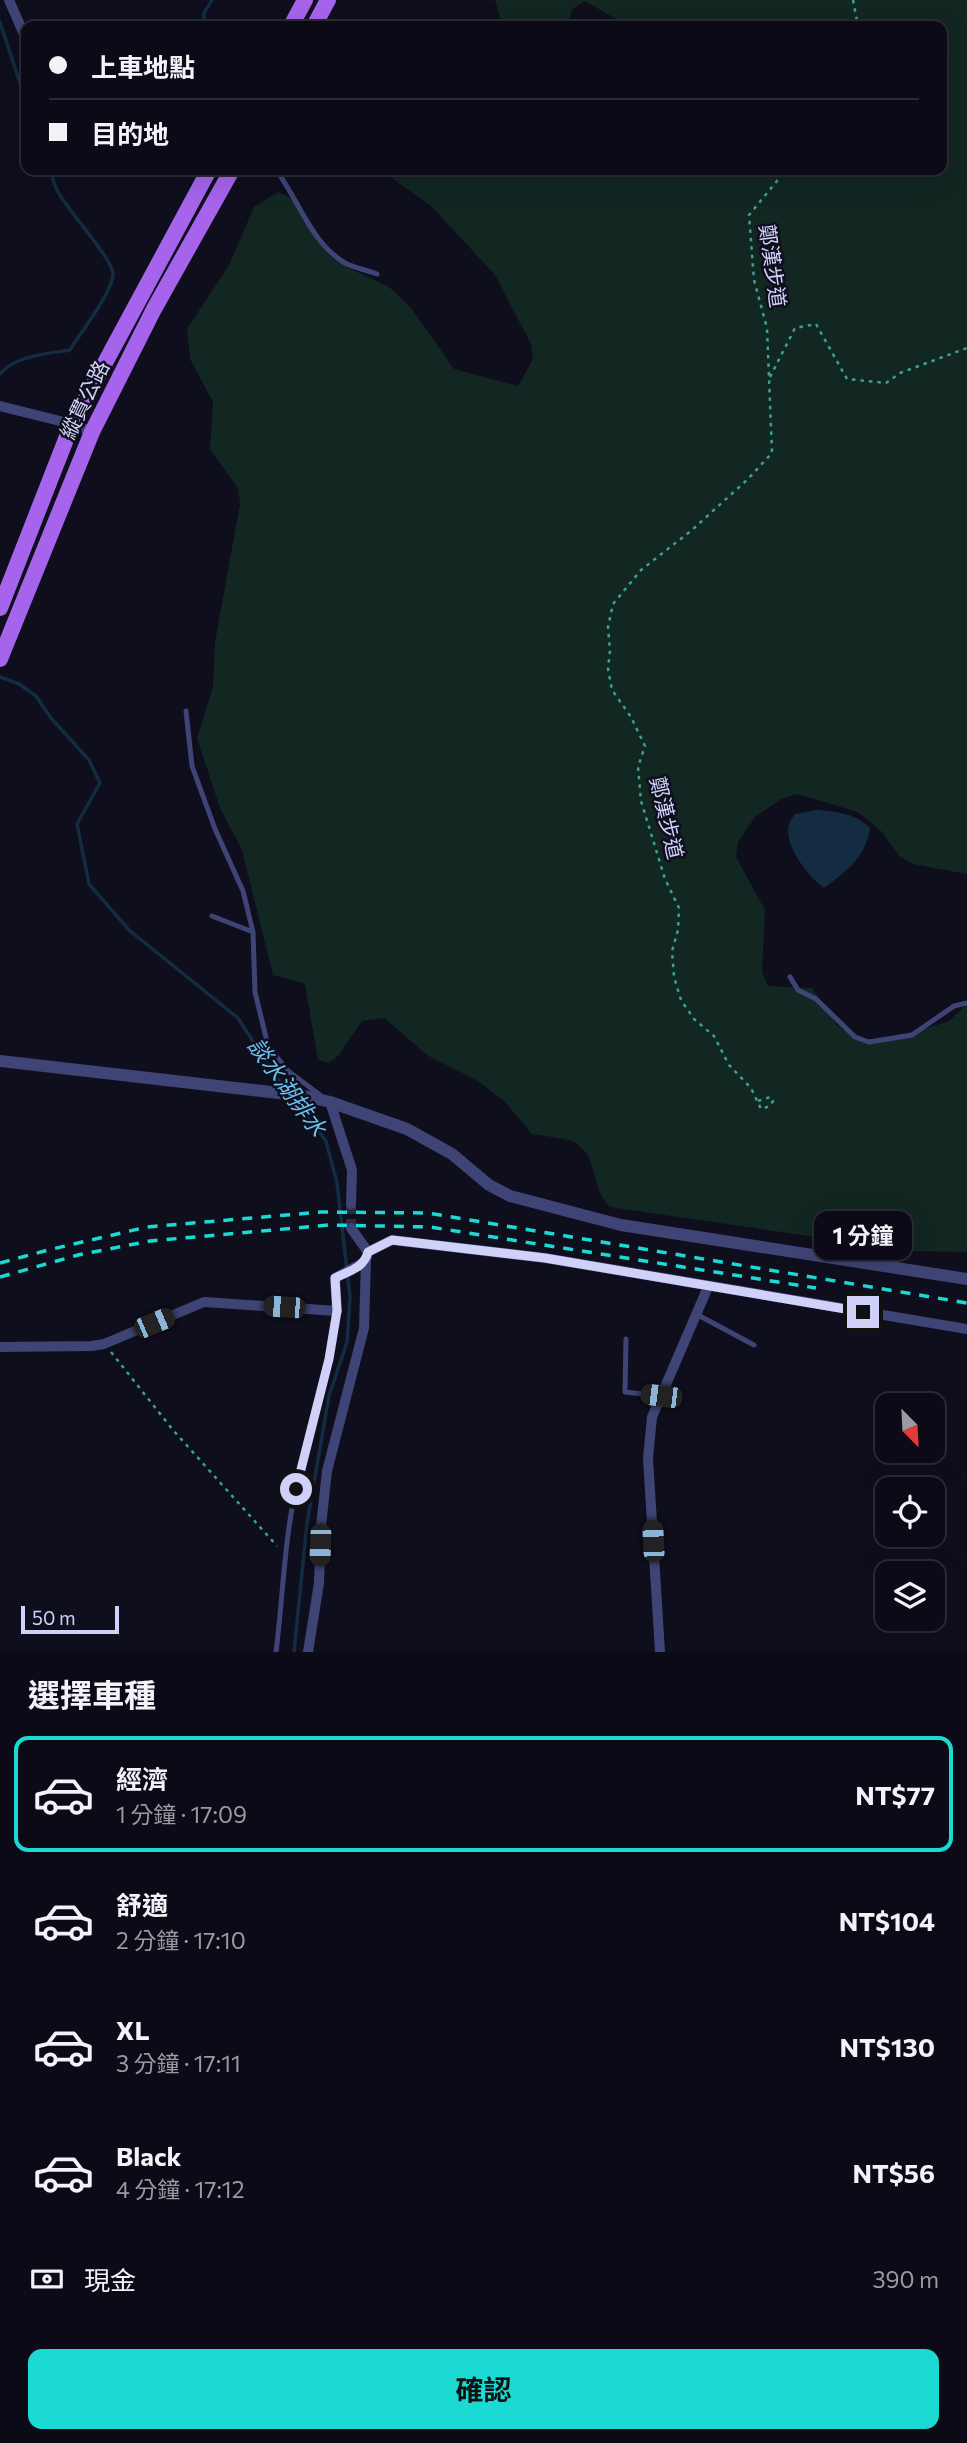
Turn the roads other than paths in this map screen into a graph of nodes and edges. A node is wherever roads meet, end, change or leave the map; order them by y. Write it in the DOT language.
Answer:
graph roads {
  1 [pos="9,0"];
  2 [pos="305,0"];
  3 [pos="328,0"];
  4 [pos="294,21"];
  5 [pos="317,21"];
  6 [pos="21,27"];
  7 [pos="206,175"];
  8 [pos="229,175"];
  9 [pos="280,175"];
  10 [pos="377,274"];
  11 [pos="0,406"];
  12 [pos="72,425"];
  13 [pos="92,432"];
  14 [pos="34,519"];
  15 [pos="53,524"];
  16 [pos="0,608"];
  17 [pos="0,659"];
  18 [pos="186,711"];
  19 [pos="212,916"];
  20 [pos="253,933"];
  21 [pos="790,977"];
  22 [pos="967,1003"];
  23 [pos="0,1060"];
  24 [pos="330,1102"];
  25 [pos="351,1204"];
  26 [pos="351,1228"];
  27 [pos="364,1260"];
  28 [pos="967,1279"];
  29 [pos="708,1287"];
  30 [pos="337,1311"];
  31 [pos="696,1314"];
  32 [pos="967,1329"];
  33 [pos="626,1339"];
  34 [pos="754,1345"];
  35 [pos="0,1347"];
  36 [pos="661,1396"];
  37 [pos="275,1652"];
  38 [pos="308,1652"];
  39 [pos="660,1652"];
  1 -- 6 [label="street"];
  2 -- 4 [label="main road"];
  3 -- 5 [label="main road"];
  7 -- 12 [label="main road, 縱貫公路"];
  8 -- 13 [label="main road, 縱貫公路"];
  9 -- 10 [label="lane"];
  11 -- 12 [label="street"];
  12 -- 13 [label="street"];
  12 -- 14 [label="main road, 縱貫公路"];
  13 -- 15 [label="main road, 縱貫公路"];
  14 -- 15 [label="main road"];
  14 -- 16 [label="main road, 縱貫公路"];
  15 -- 17 [label="main road, 縱貫公路"];
  18 -- 20 [label="lane"];
  19 -- 20 [label="lane"];
  20 -- 24 [label="lane"];
  21 -- 22 [label="lane"];
  23 -- 24 [label="street"];
  24 -- 25 [label="street"];
  24 -- 28 [label="street"];
  26 -- 27 [label="street"];
  27 -- 29 [label="street"];
  27 -- 30 [label="street"];
  27 -- 38 [label="street"];
  29 -- 31 [label="street"];
  29 -- 32 [label="street"];
  30 -- 35 [label="street"];
  30 -- 37 [label="lane"];
  31 -- 34 [label="lane"];
  31 -- 36 [label="street"];
  33 -- 36 [label="lane"];
  36 -- 39 [label="street"];
}
